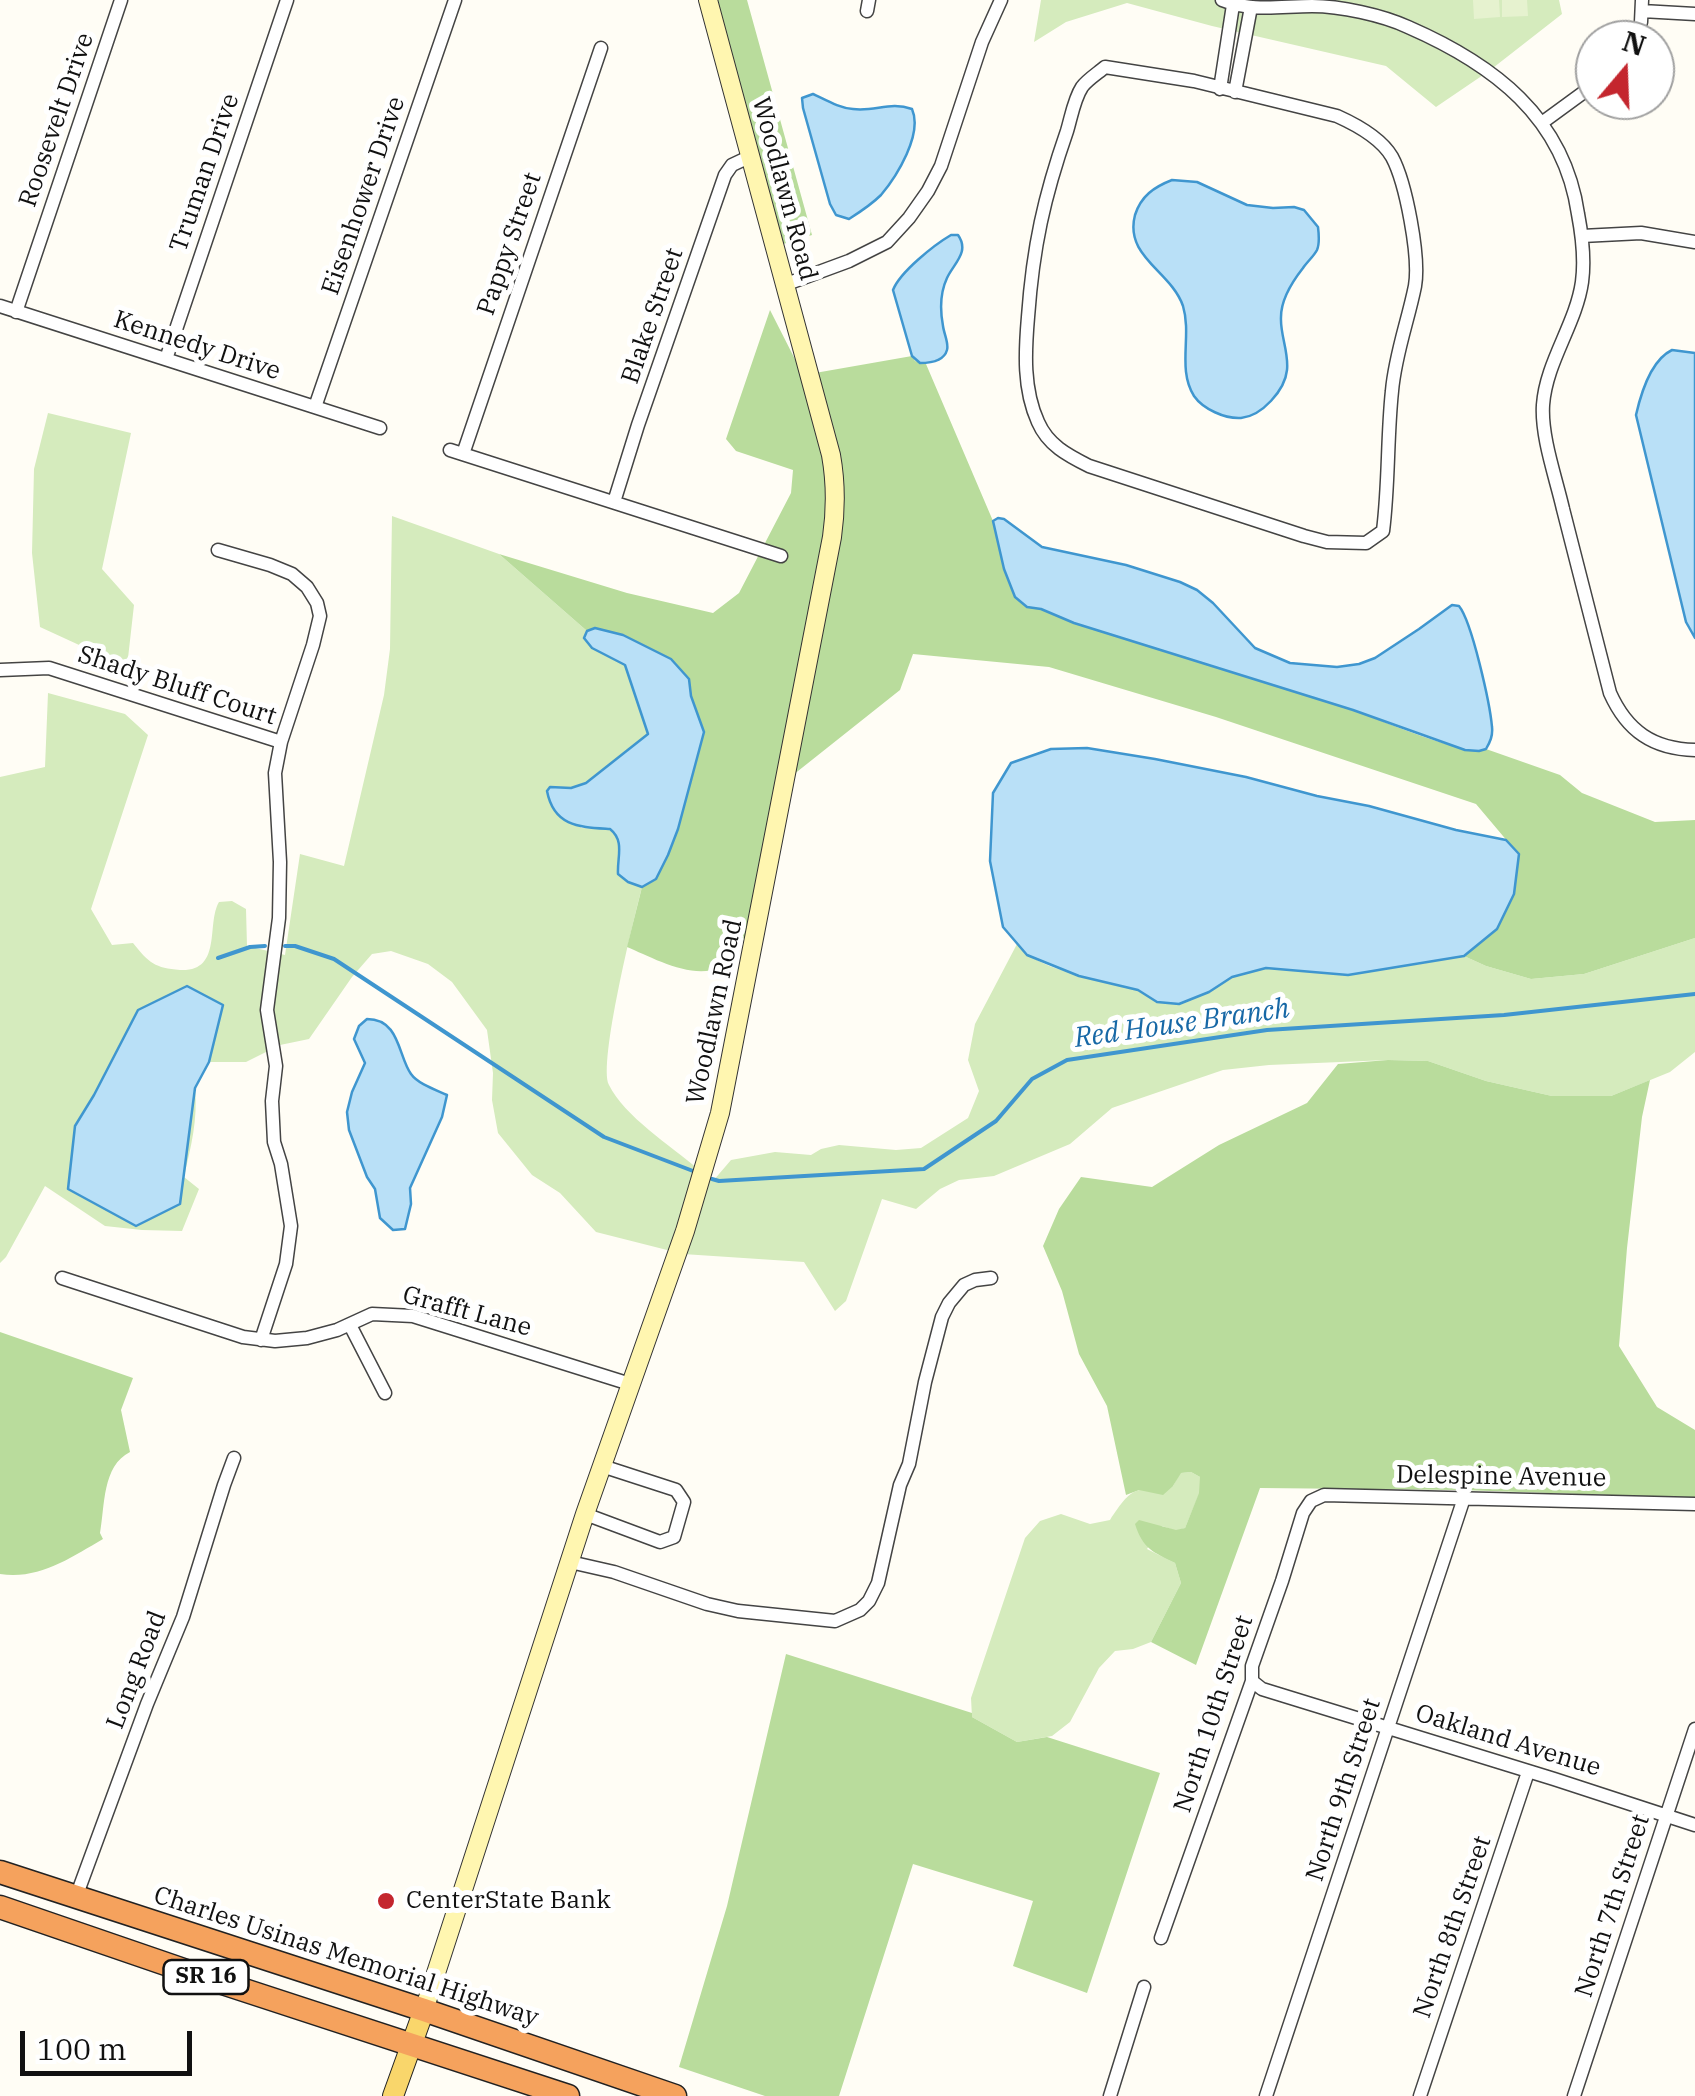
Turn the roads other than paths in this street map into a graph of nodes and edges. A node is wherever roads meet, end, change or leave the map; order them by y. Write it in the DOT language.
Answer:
graph roads {
  1 [pos="121,0"];
  2 [pos="287,0"];
  3 [pos="455,0"];
  4 [pos="708,0"];
  5 [pos="1001,0"];
  6 [pos="1228,2"];
  7 [pos="1642,6"];
  8 [pos="1251,7"];
  9 [pos="1695,14"];
  10 [pos="601,48"];
  11 [pos="1220,89"];
  12 [pos="1235,92"];
  13 [pos="1575,98"];
  14 [pos="1542,122"];
  15 [pos="749,157"];
  16 [pos="1582,236"];
  17 [pos="1695,242"];
  18 [pos="784,285"];
  19 [pos="0,306"];
  20 [pos="16,312"];
  21 [pos="166,360"];
  22 [pos="315,407"];
  23 [pos="380,428"];
  24 [pos="614,502"];
  25 [pos="218,550"];
  26 [pos="782,556"];
  27 [pos="0,670"];
  28 [pos="281,742"];
  29 [pos="1695,750"];
  30 [pos="62,1278"];
  31 [pos="991,1278"];
  32 [pos="350,1325"];
  33 [pos="261,1340"];
  34 [pos="630,1384"];
  35 [pos="385,1393"];
  36 [pos="234,1458"];
  37 [pos="602,1466"];
  38 [pos="1464,1498"];
  39 [pos="1308,1504"];
  40 [pos="1695,1504"];
  41 [pos="585,1514"];
  42 [pos="570,1562"];
  43 [pos="1252,1680"];
  44 [pos="1390,1728"];
  45 [pos="1695,1729"];
  46 [pos="1528,1772"];
  47 [pos="1667,1816"];
  48 [pos="1695,1825"];
  49 [pos="0,1872"];
  50 [pos="76,1897"];
  51 [pos="0,1907"];
  52 [pos="1161,1938"];
  53 [pos="1144,1987"];
  54 [pos="424,2010"];
  55 [pos="412,2046"];
  56 [pos="567,2095"];
  57 [pos="393,2096"];
  58 [pos="675,2096"];
  59 [pos="1110,2096"];
  60 [pos="1266,2096"];
  61 [pos="1420,2096"];
  62 [pos="1574,2096"];
  1 -- 20 [label="street, Roosevelt Drive"];
  2 -- 21 [label="street, Truman Drive"];
  3 -- 22 [label="street, Eisenhower Drive"];
  4 -- 15 [label="street, Woodlawn Road"];
  5 -- 18 [label="street"];
  6 -- 8 [label="street"];
  6 -- 11 [label="street"];
  7 -- 9 [label="street"];
  8 -- 12 [label="street"];
  8 -- 14 [label="street"];
  10 -- 24 [label="street, Pappy Street"];
  11 -- 12 [label="street"];
  11 -- 12 [label="street"];
  13 -- 14 [label="street"];
  14 -- 16 [label="street"];
  15 -- 18 [label="street, Woodlawn Road"];
  15 -- 24 [label="street, Blake Street"];
  16 -- 17 [label="street"];
  16 -- 29 [label="street"];
  18 -- 34 [label="street, Woodlawn Road"];
  19 -- 20 [label="street, Kennedy Drive"];
  20 -- 21 [label="street, Kennedy Drive"];
  21 -- 22 [label="street, Kennedy Drive"];
  22 -- 23 [label="street, Kennedy Drive"];
  24 -- 26 [label="street"];
  25 -- 28 [label="street"];
  27 -- 28 [label="street, Shady Bluff Court"];
  28 -- 33 [label="street"];
  30 -- 33 [label="street, Grafft Lane"];
  31 -- 42 [label="street"];
  32 -- 33 [label="street, Grafft Lane"];
  32 -- 34 [label="street, Grafft Lane"];
  32 -- 35 [label="street"];
  34 -- 37 [label="street, Woodlawn Road"];
  36 -- 50 [label="street, Long Road"];
  37 -- 41 [label="street, Woodlawn Road"];
  37 -- 41 [label="street"];
  38 -- 39 [label="street, Delespine Avenue"];
  38 -- 40 [label="street, Delespine Avenue"];
  38 -- 44 [label="street, North 9th Street"];
  39 -- 43 [label="street, North 10th Street"];
  41 -- 42 [label="street, Woodlawn Road"];
  42 -- 54 [label="street, Woodlawn Road"];
  43 -- 44 [label="street, Oakland Avenue"];
  43 -- 52 [label="street, North 10th Street"];
  44 -- 46 [label="street, Oakland Avenue"];
  44 -- 60 [label="street, North 9th Street"];
  45 -- 47 [label="street, North 7th Street"];
  46 -- 47 [label="street, Oakland Avenue"];
  46 -- 61 [label="street, North 8th Street"];
  47 -- 48 [label="street, Oakland Avenue"];
  47 -- 62 [label="street, North 7th Street"];
  49 -- 50 [label="highway, Charles Usinas Memorial Highway / SR 16"];
  50 -- 54 [label="highway, Charles Usinas Memorial Highway / SR 16"];
  51 -- 55 [label="highway, SR 16"];
  53 -- 59 [label="street"];
  54 -- 55 [label="main road"];
  54 -- 58 [label="highway, Charles Usinas Memorial Highway / SR 16"];
  55 -- 56 [label="highway, SR 16"];
  55 -- 57 [label="main road"];
}
